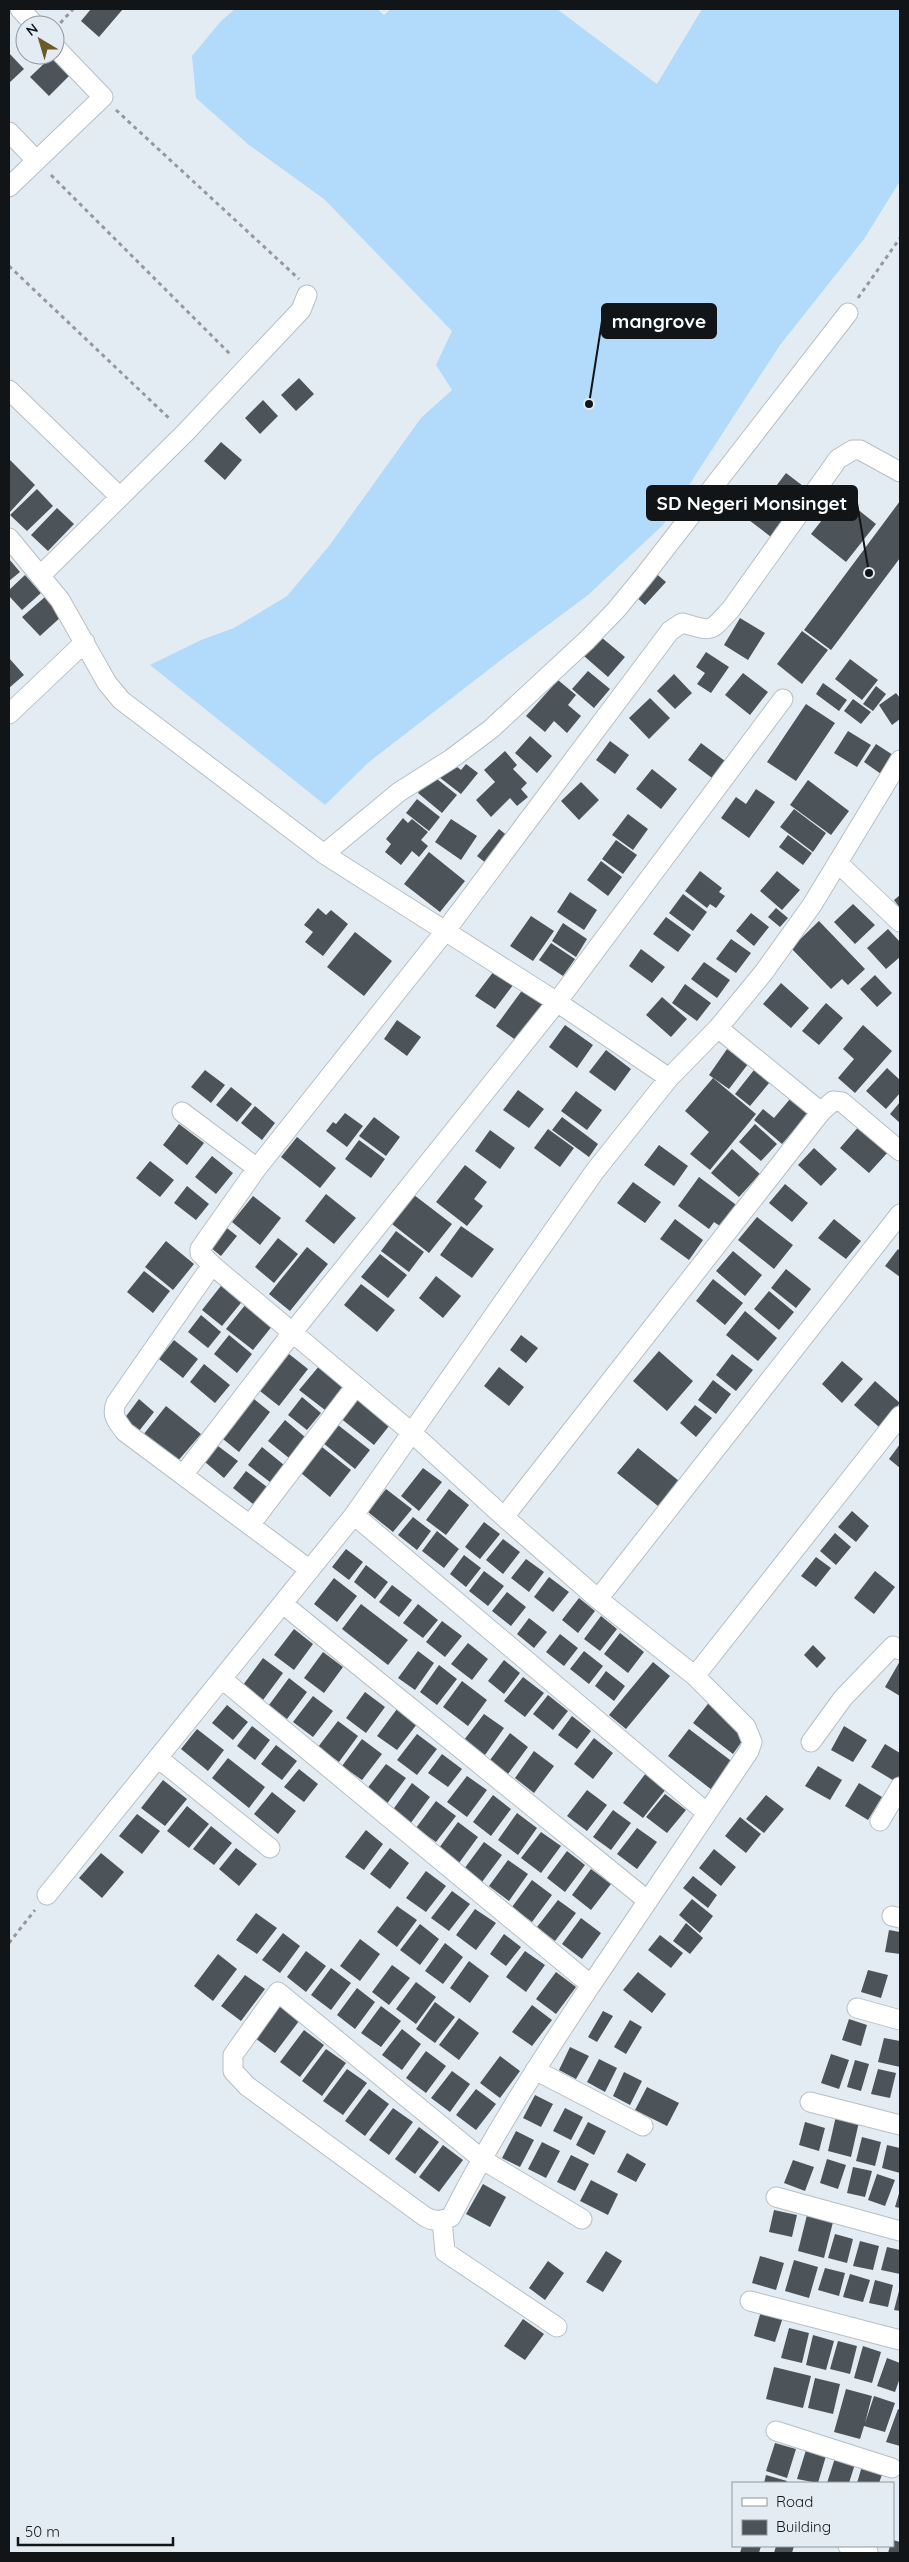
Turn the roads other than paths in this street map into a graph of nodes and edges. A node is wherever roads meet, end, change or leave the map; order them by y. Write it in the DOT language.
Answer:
graph roads {
  1 [pos="65,57"];
  2 [pos="9,132"];
  3 [pos="36,160"];
  4 [pos="9,187"];
  5 [pos="307,295"];
  6 [pos="848,313"];
  7 [pos="9,390"];
  8 [pos="900,472"];
  9 [pos="119,496"];
  10 [pos="9,538"];
  11 [pos="41,575"];
  12 [pos="85,642"];
  13 [pos="783,699"];
  14 [pos="9,714"];
  15 [pos="900,760"];
  16 [pos="322,852"];
  17 [pos="838,864"];
  18 [pos="900,922"];
  19 [pos="446,930"];
  20 [pos="558,1002"];
  21 [pos="718,1028"];
  22 [pos="668,1078"];
  23 [pos="182,1112"];
  24 [pos="821,1112"];
  25 [pos="900,1151"];
  26 [pos="257,1168"];
  27 [pos="900,1214"];
  28 [pos="212,1266"];
  29 [pos="292,1333"];
  30 [pos="355,1387"];
  31 [pos="900,1416"];
  32 [pos="410,1432"];
  33 [pos="182,1475"];
  34 [pos="354,1515"];
  35 [pos="504,1517"];
  36 [pos="250,1525"];
  37 [pos="310,1570"];
  38 [pos="598,1599"];
  39 [pos="283,1604"];
  40 [pos="900,1650"];
  41 [pos="694,1676"];
  42 [pos="222,1679"];
  43 [pos="811,1742"];
  44 [pos="158,1758"];
  45 [pos="900,1788"];
  46 [pos="707,1813"];
  47 [pos="880,1821"];
  48 [pos="270,1848"];
  49 [pos="48,1895"];
  50 [pos="648,1901"];
  51 [pos="591,1985"];
  52 [pos="858,2008"];
  53 [pos="900,2020"];
  54 [pos="535,2070"];
  55 [pos="810,2102"];
  56 [pos="900,2125"];
  57 [pos="643,2126"];
  58 [pos="483,2160"];
  59 [pos="776,2197"];
  60 [pos="582,2219"];
  61 [pos="442,2220"];
  62 [pos="900,2231"];
  63 [pos="750,2301"];
  64 [pos="556,2327"];
  65 [pos="900,2340"];
  66 [pos="776,2431"];
  67 [pos="893,2474"];
  68 [pos="853,2547"];
  69 [pos="869,2550"];
  1 -- 3 [label="street"];
  2 -- 3 [label="street"];
  3 -- 4 [label="street"];
  5 -- 9 [label="street"];
  6 -- 16 [label="street"];
  7 -- 9 [label="street"];
  8 -- 19 [label="street"];
  9 -- 11 [label="street"];
  10 -- 11 [label="street"];
  11 -- 12 [label="street"];
  12 -- 14 [label="street"];
  12 -- 16 [label="street"];
  13 -- 20 [label="street"];
  15 -- 17 [label="street"];
  16 -- 19 [label="street"];
  17 -- 18 [label="street"];
  17 -- 21 [label="street"];
  19 -- 20 [label="street"];
  19 -- 26 [label="street"];
  20 -- 22 [label="street"];
  20 -- 29 [label="street"];
  21 -- 22 [label="street"];
  21 -- 24 [label="street"];
  22 -- 32 [label="street"];
  23 -- 26 [label="street"];
  24 -- 25 [label="street"];
  24 -- 35 [label="street"];
  26 -- 28 [label="street"];
  27 -- 38 [label="street"];
  28 -- 29 [label="street"];
  28 -- 33 [label="street"];
  29 -- 30 [label="street"];
  29 -- 33 [label="street"];
  30 -- 32 [label="street"];
  30 -- 36 [label="street"];
  31 -- 41 [label="street"];
  32 -- 34 [label="street"];
  32 -- 35 [label="street"];
  33 -- 36 [label="street"];
  34 -- 37 [label="street"];
  34 -- 46 [label="street"];
  35 -- 38 [label="street"];
  36 -- 37 [label="street"];
  37 -- 39 [label="street"];
  38 -- 41 [label="street"];
  39 -- 42 [label="street"];
  39 -- 50 [label="street"];
  40 -- 43 [label="street"];
  41 -- 46 [label="street"];
  42 -- 44 [label="street"];
  42 -- 51 [label="street"];
  44 -- 48 [label="street"];
  44 -- 49 [label="street"];
  45 -- 47 [label="street"];
  46 -- 50 [label="street"];
  50 -- 51 [label="street"];
  51 -- 54 [label="street"];
  52 -- 53 [label="street"];
  54 -- 57 [label="street"];
  54 -- 58 [label="street"];
  55 -- 56 [label="street"];
  58 -- 60 [label="street"];
  58 -- 61 [label="street"];
  58 -- 61 [label="street"];
  59 -- 62 [label="street"];
  61 -- 64 [label="street"];
  63 -- 65 [label="street"];
  66 -- 67 [label="street"];
  68 -- 69 [label="street"];
}
